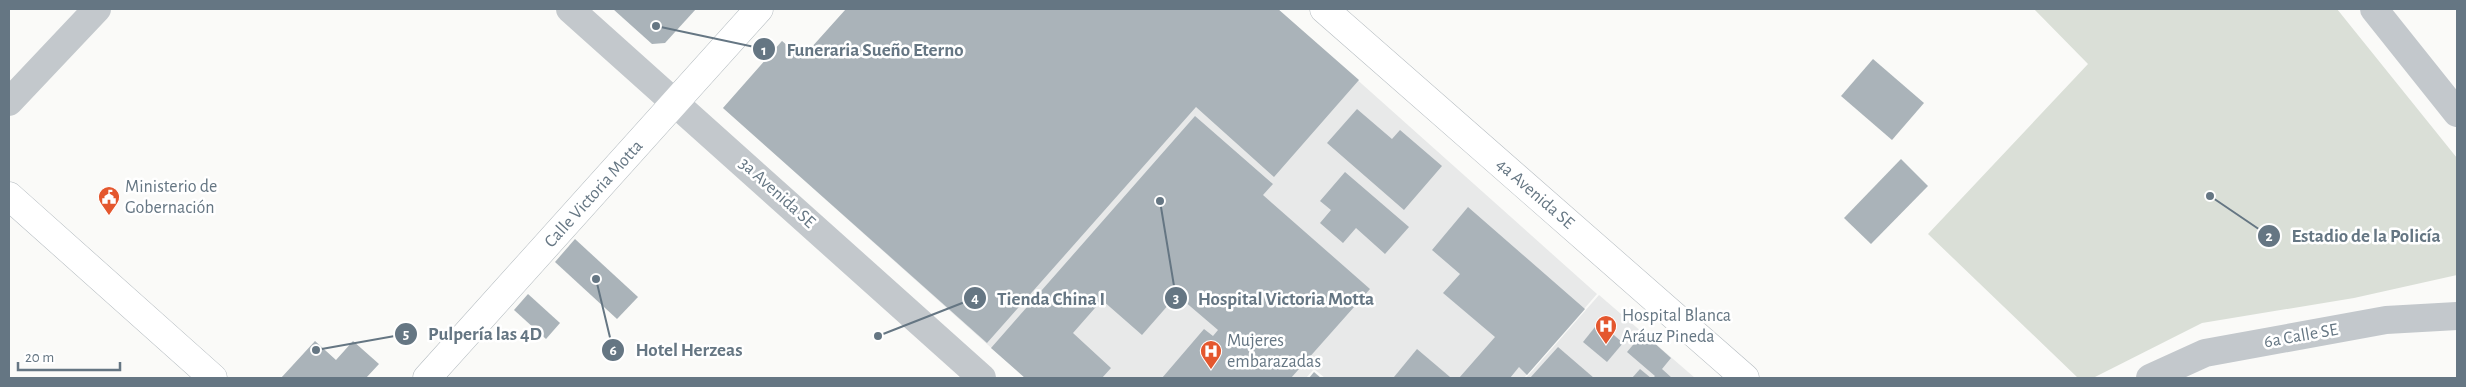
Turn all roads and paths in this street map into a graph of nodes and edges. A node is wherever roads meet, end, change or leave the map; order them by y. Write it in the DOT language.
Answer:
graph roads {
  1 [pos="97,9"];
  2 [pos="570,9"];
  3 [pos="759,9"];
  4 [pos="1324,9"];
  5 [pos="2374,9"];
  6 [pos="9,102"];
  7 [pos="677,103"];
  8 [pos="2457,113"];
  9 [pos="9,196"];
  10 [pos="2457,316"];
  11 [pos="213,378"];
  12 [pos="427,378"];
  13 [pos="982,378"];
  14 [pos="1745,378"];
  15 [pos="2150,378"];
  1 -- 6 [label="street"];
  2 -- 7 [label="street, 3a Avenida SE"];
  3 -- 7 [label="street, Calle Victoria Motta"];
  4 -- 14 [label="street, 4a Avenida SE"];
  5 -- 8 [label="street"];
  7 -- 12 [label="street, Calle Victoria Motta"];
  7 -- 13 [label="street, 3a Avenida SE"];
  9 -- 11 [label="street"];
  10 -- 15 [label="street, 6a Calle SE"];
}
